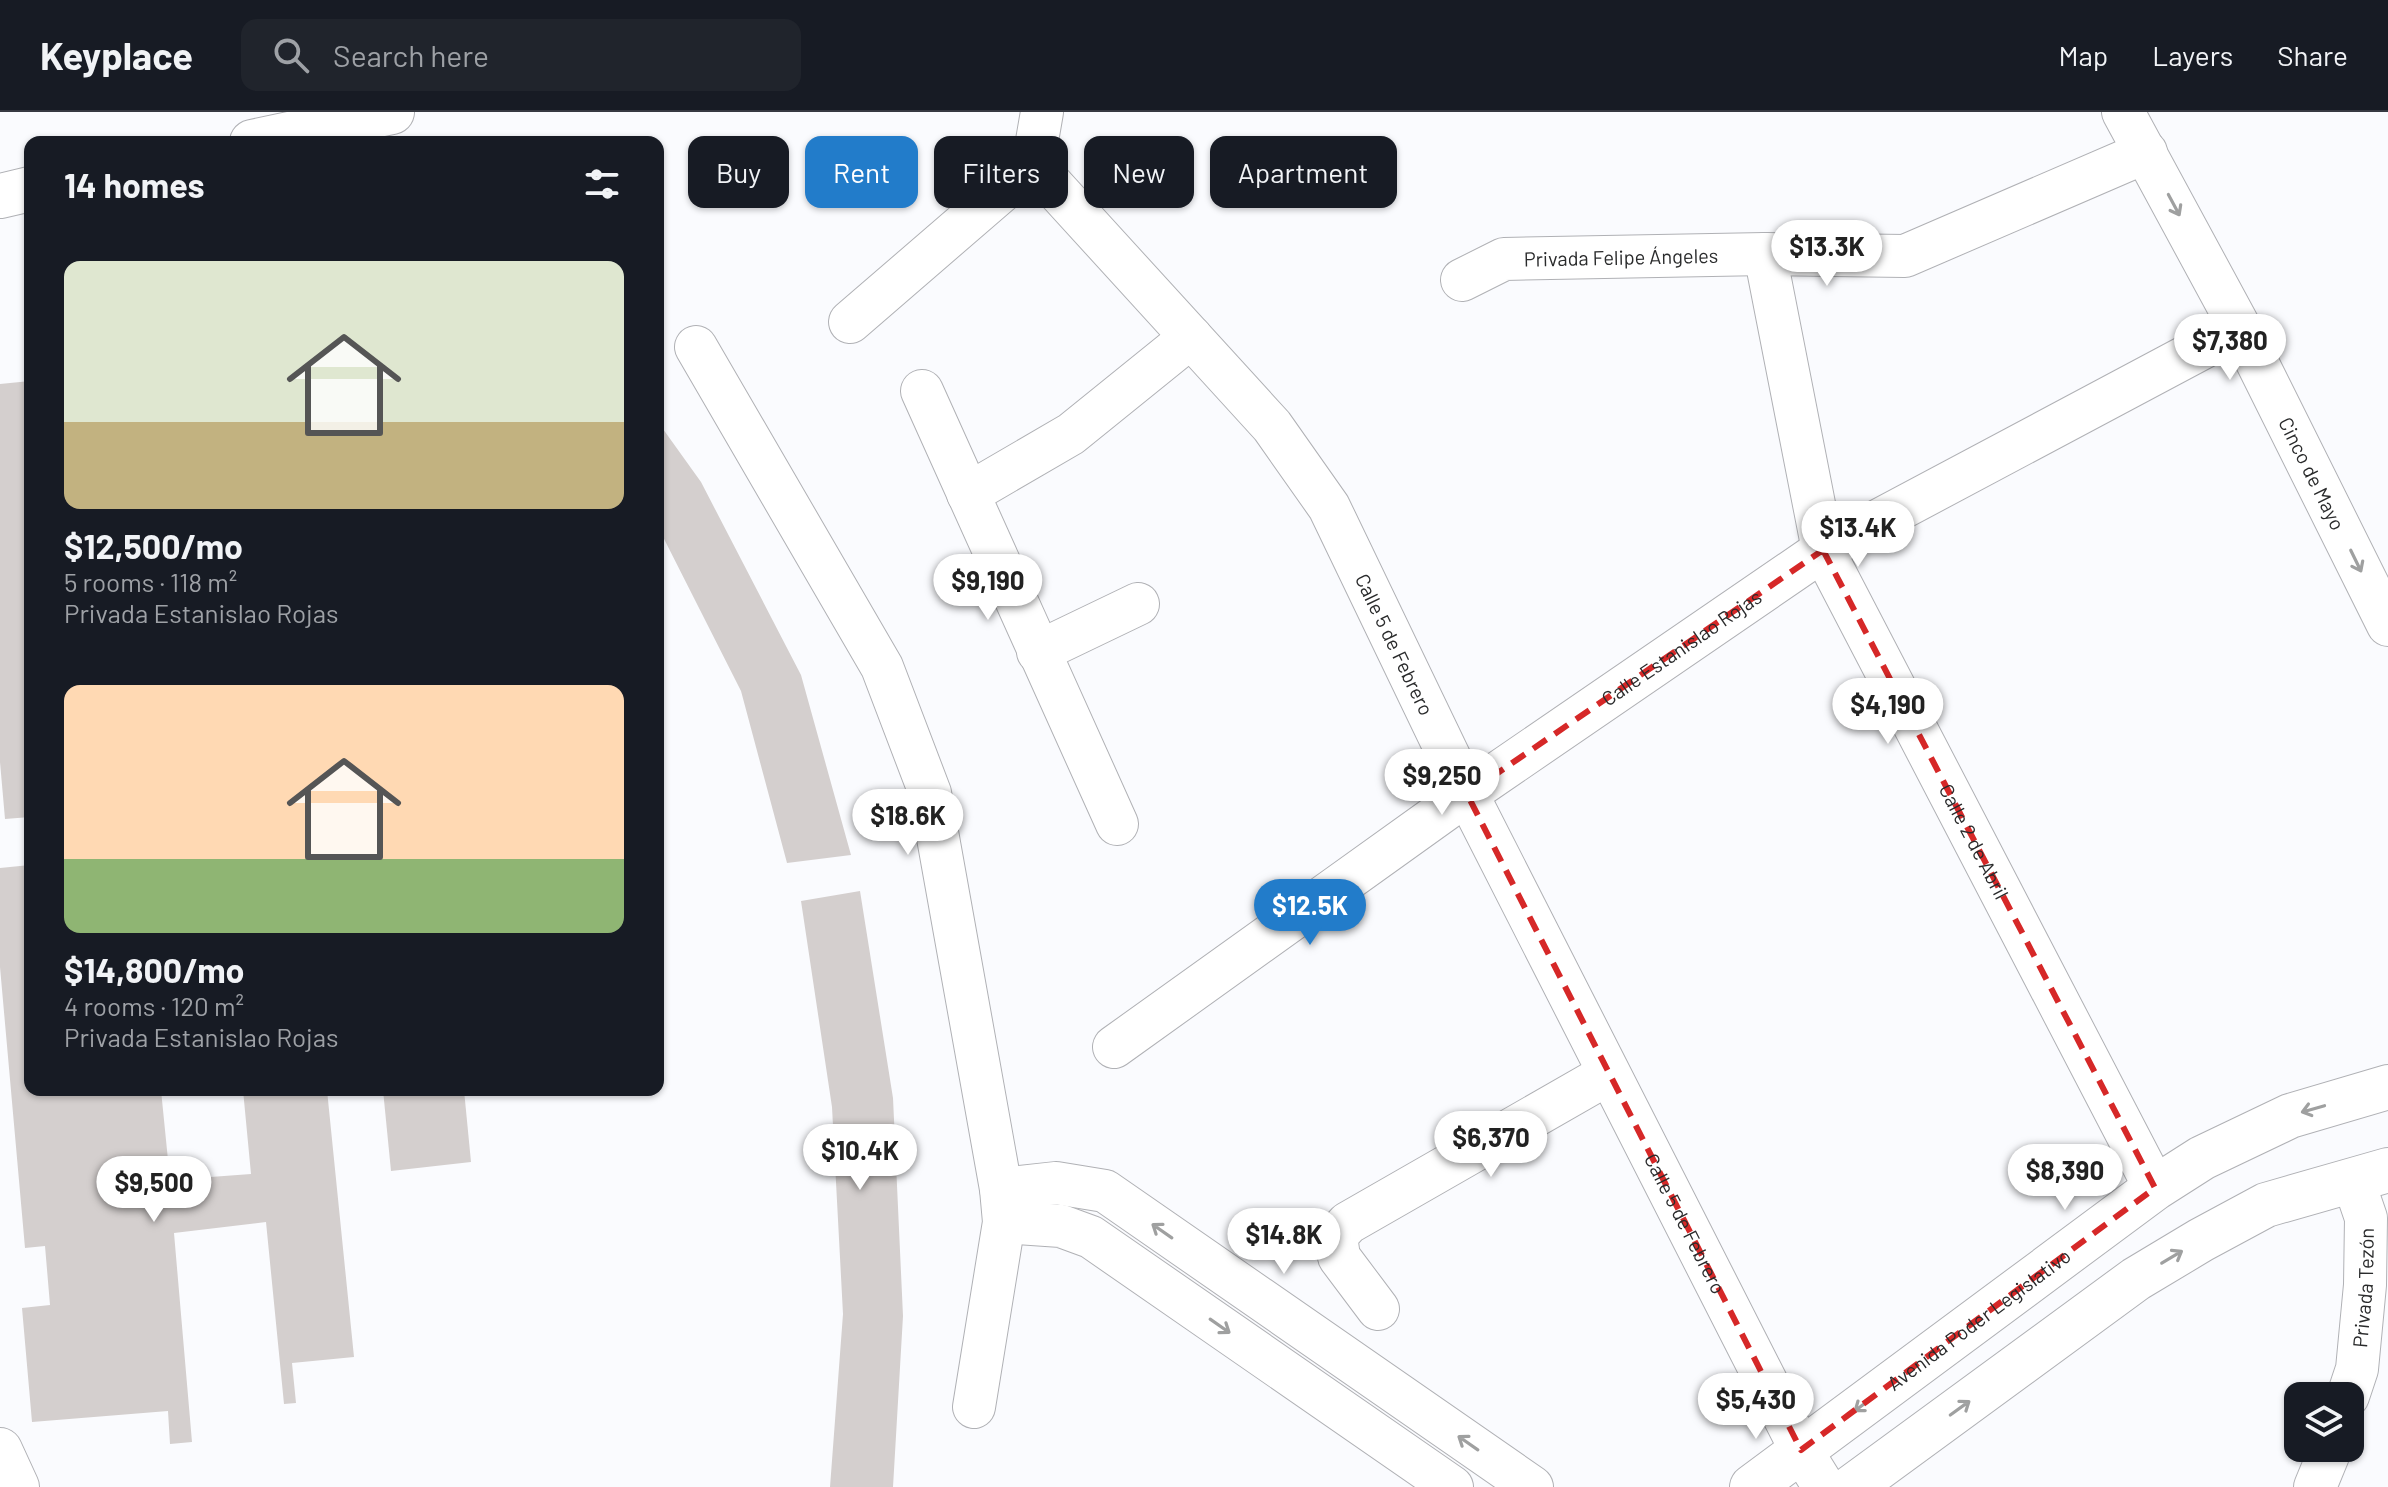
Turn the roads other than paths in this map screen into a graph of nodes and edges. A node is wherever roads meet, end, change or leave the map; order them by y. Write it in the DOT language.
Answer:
graph roads {
  1 [pos="392,112"];
  2 [pos="1042,112"];
  3 [pos="2123,112"];
  4 [pos="280,136"];
  5 [pos="1038,136"];
  6 [pos="2146,152"];
  7 [pos="24,190"];
  8 [pos="0,196"];
  9 [pos="1068,202"];
  10 [pos="982,208"];
  11 [pos="1765,254"];
  12 [pos="1462,280"];
  13 [pos="850,322"];
  14 [pos="2240,328"];
  15 [pos="1191,337"];
  16 [pos="696,347"];
  17 [pos="922,391"];
  18 [pos="968,494"];
  19 [pos="1823,550"];
  20 [pos="1138,604"];
  21 [pos="2388,625"];
  22 [pos="1038,652"];
  23 [pos="1467,794"];
  24 [pos="1117,824"];
  25 [pos="1114,1047"];
  26 [pos="1608,1074"];
  27 [pos="2388,1087"];
  28 [pos="2371,1175"];
  29 [pos="2155,1188"];
  30 [pos="1003,1206"];
  31 [pos="1378,1309"];
  32 [pos="2353,1382"];
  33 [pos="974,1407"];
  34 [pos="0,1450"];
  35 [pos="1801,1450"];
  36 [pos="2325,1462"];
  37 [pos="17,1487"];
  38 [pos="1452,1487"];
  39 [pos="1532,1487"];
  40 [pos="1752,1487"];
  41 [pos="1824,1487"];
  42 [pos="1852,1487"];
  43 [pos="2315,1487"];
  1 -- 4 [label="main road"];
  2 -- 5 [label="street"];
  3 -- 6 [label="street, Cinco de Mayo"];
  6 -- 11 [label="street, Privada Felipe Ángeles"];
  6 -- 14 [label="street, Cinco de Mayo, one-way"];
  7 -- 8 [label="main road"];
  9 -- 15 [label="street, Calle 5 de Febrero"];
  10 -- 13 [label="street"];
  11 -- 12 [label="street, Privada Felipe Ángeles"];
  11 -- 19 [label="street, Calle 2 de Abril"];
  14 -- 19 [label="street, Calle Estanislao Rojas"];
  14 -- 21 [label="street, Cinco de Mayo, one-way"];
  15 -- 18 [label="street"];
  15 -- 23 [label="street, Calle 5 de Febrero"];
  16 -- 30 [label="street"];
  17 -- 18 [label="street"];
  18 -- 22 [label="street"];
  19 -- 23 [label="street, Calle Estanislao Rojas"];
  19 -- 29 [label="street, Calle 2 de Abril"];
  20 -- 22 [label="street"];
  22 -- 24 [label="street"];
  23 -- 25 [label="street, Calle Estanislao Rojas"];
  23 -- 26 [label="street, Calle 5 de Febrero"];
  26 -- 31 [label="street"];
  26 -- 35 [label="street, Calle 5 de Febrero"];
  27 -- 29 [label="main road, Avenida Poder Legislativo, one-way"];
  28 -- 32 [label="street, Privada Tezón"];
  42 -- 28 [label="main road, one-way"];
  29 -- 35 [label="main road, Avenida Poder Legislativo, one-way"];
  30 -- 33 [label="street"];
  30 -- 38 [label="street, one-way"];
  39 -- 30 [label="street, one-way"];
  34 -- 37 [label="main road"];
  35 -- 40 [label="main road, Avenida Poder Legislativo"];
  35 -- 41 [label="street, Calle 5 de Febrero"];
  36 -- 43 [label="street"];
}
